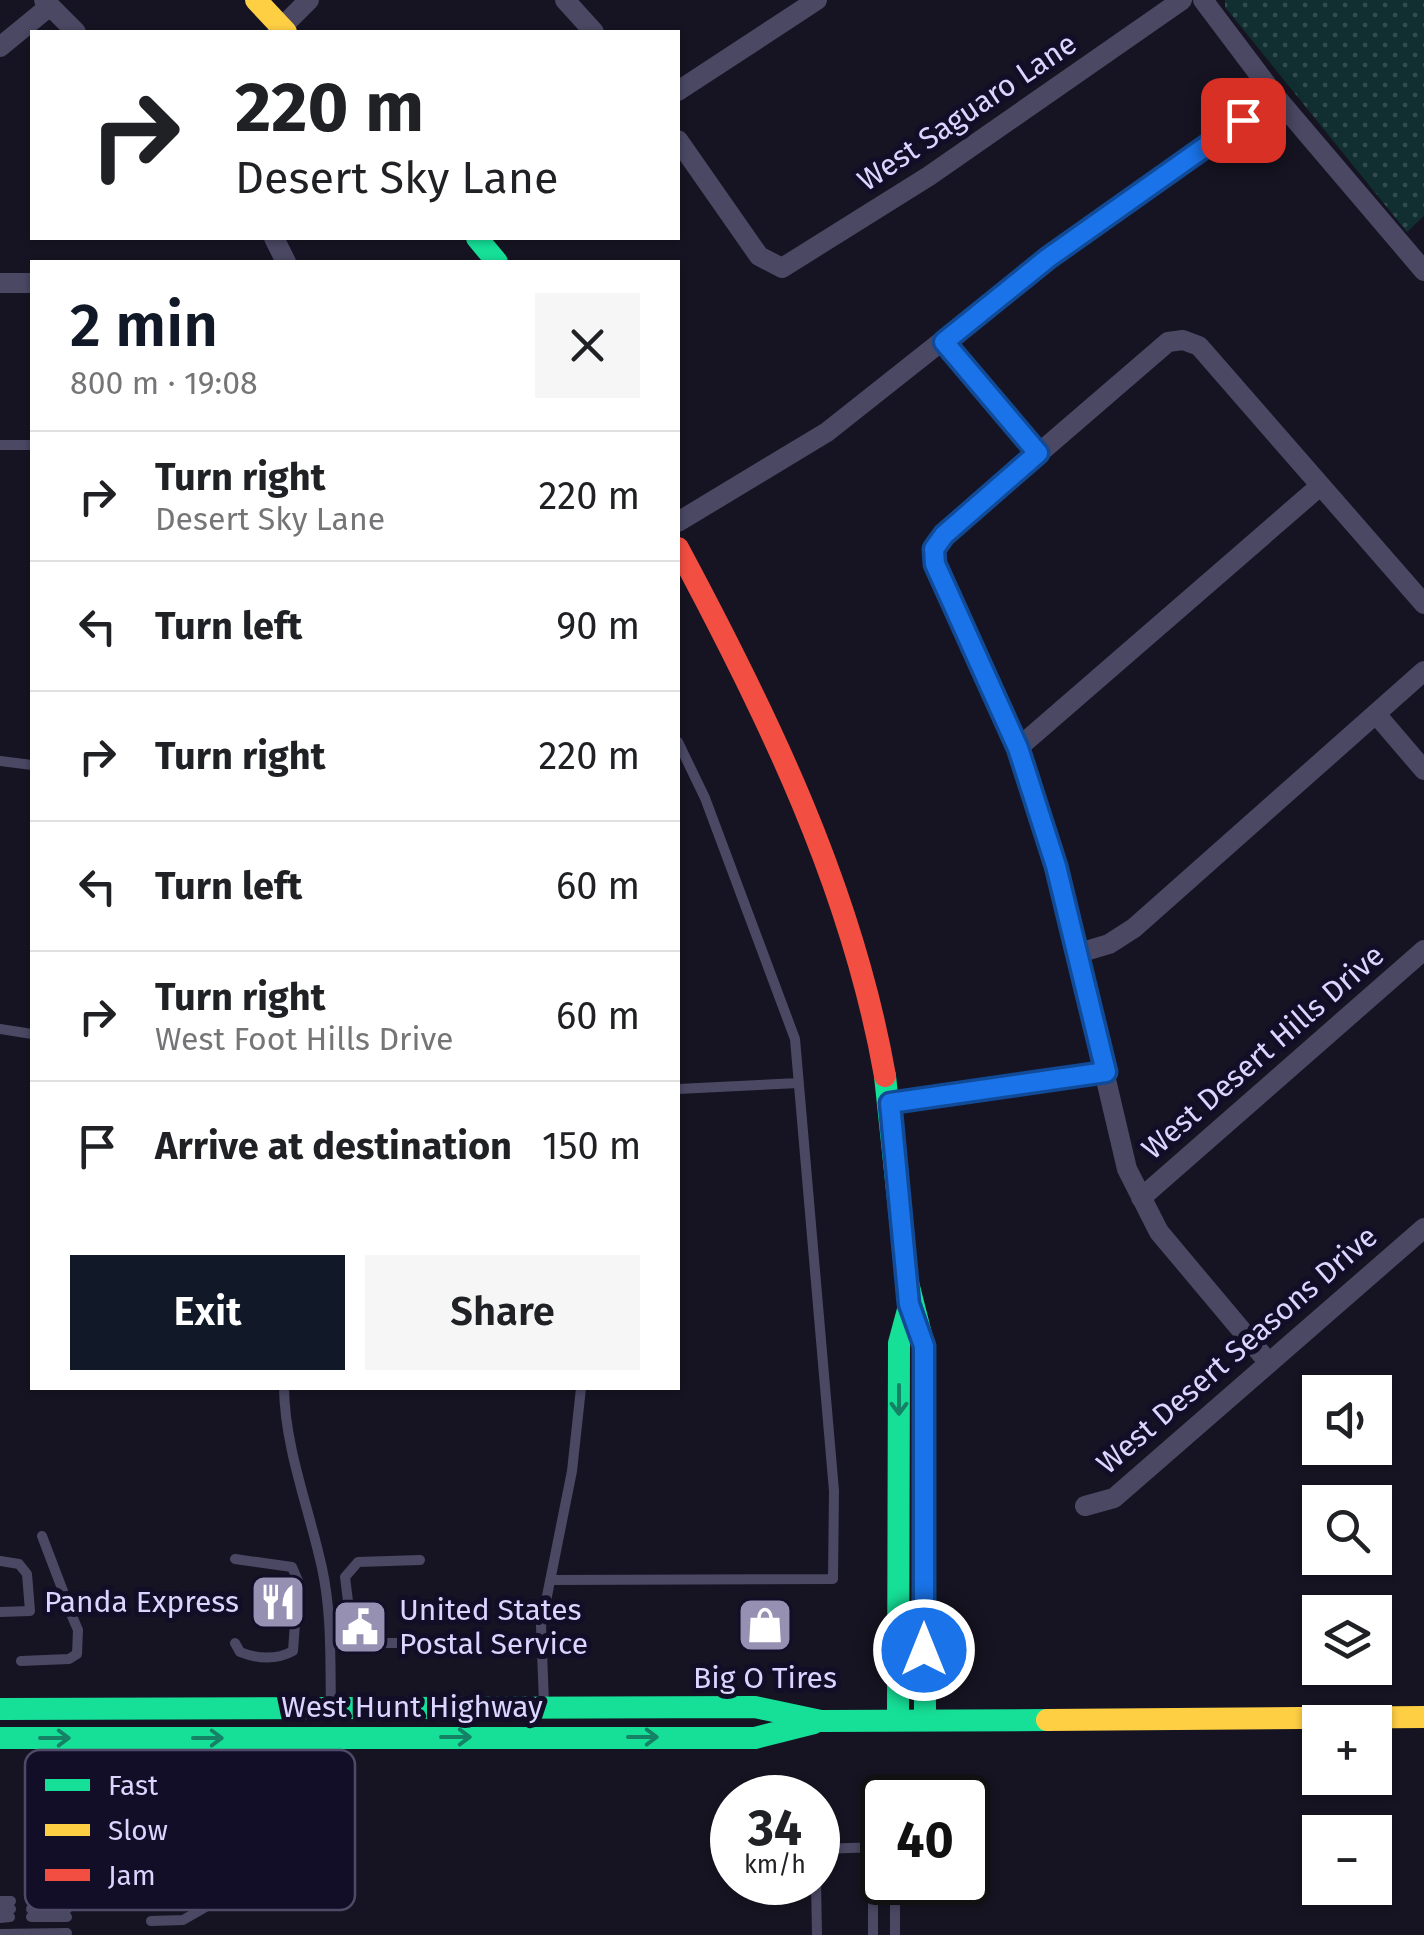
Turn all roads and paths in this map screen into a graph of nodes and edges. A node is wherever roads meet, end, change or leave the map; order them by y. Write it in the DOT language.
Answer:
graph roads {
  1 [pos="256,0"];
  2 [pos="309,0"];
  3 [pos="565,0"];
  4 [pos="817,0"];
  5 [pos="1182,0"];
  6 [pos="1203,0"];
  7 [pos="47,3"];
  8 [pos="74,30"];
  9 [pos="280,30"];
  10 [pos="282,30"];
  11 [pos="592,30"];
  12 [pos="0,47"];
  13 [pos="680,90"];
  14 [pos="1276,97"];
  15 [pos="680,143"];
  16 [pos="479,240"];
  17 [pos="495,260"];
  18 [pos="1424,271"];
  19 [pos="0,283"];
  20 [pos="30,283"];
  21 [pos="944,342"];
  22 [pos="30,445"];
  23 [pos="0,446"];
  24 [pos="1038,453"];
  25 [pos="1320,486"];
  26 [pos="680,521"];
  27 [pos="680,552"];
  28 [pos="1424,604"];
  29 [pos="1424,671"];
  30 [pos="1376,714"];
  31 [pos="680,746"];
  32 [pos="1018,748"];
  33 [pos="0,761"];
  34 [pos="30,765"];
  35 [pos="1424,770"];
  36 [pos="1424,950"];
  37 [pos="1080,953"];
  38 [pos="0,1029"];
  39 [pos="30,1034"];
  40 [pos="1106,1072"];
  41 [pos="799,1084"];
  42 [pos="680,1088"];
  43 [pos="890,1103"];
  44 [pos="1142,1198"];
  45 [pos="1424,1228"];
  46 [pos="909,1304"];
  47 [pos="1270,1363"];
  48 [pos="284,1390"];
  49 [pos="581,1390"];
  50 [pos="1084,1506"];
  51 [pos="42,1536"];
  52 [pos="235,1559"];
  53 [pos="420,1560"];
  54 [pos="0,1562"];
  55 [pos="550,1580"];
  56 [pos="0,1612"];
  57 [pos="235,1643"];
  58 [pos="421,1643"];
  59 [pos="21,1661"];
  60 [pos="331,1708"];
  61 [pos="544,1708"];
  62 [pos="0,1709"];
  63 [pos="1424,1716"];
  64 [pos="925,1718"];
  65 [pos="898,1719"];
  66 [pos="821,1721"];
  67 [pos="546,1737"];
  68 [pos="0,1738"];
  69 [pos="816,1905"];
  70 [pos="875,1905"];
  71 [pos="895,1905"];
  72 [pos="200,1910"];
  73 [pos="5,1916"];
  74 [pos="67,1917"];
  75 [pos="151,1921"];
  76 [pos="817,1935"];
  77 [pos="874,1935"];
  78 [pos="895,1935"];
  1 -- 9 [label="main road"];
  2 -- 10 [label="street"];
  3 -- 11 [label="street"];
  4 -- 13 [label="street"];
  5 -- 15 [label="street, West Saguaro Lane"];
  6 -- 14 [label="street"];
  7 -- 8 [label="street"];
  7 -- 12 [label="street"];
  14 -- 18 [label="street"];
  14 -- 21 [label="street"];
  16 -- 17 [label="main road"];
  19 -- 20 [label="street"];
  21 -- 24 [label="street"];
  21 -- 26 [label="street"];
  22 -- 23 [label="lane"];
  24 -- 25 [label="street"];
  24 -- 32 [label="street"];
  25 -- 28 [label="street"];
  25 -- 32 [label="street"];
  27 -- 43 [label="main road"];
  29 -- 30 [label="street"];
  30 -- 35 [label="street"];
  30 -- 37 [label="street"];
  31 -- 41 [label="lane"];
  32 -- 37 [label="street"];
  33 -- 34 [label="lane"];
  36 -- 44 [label="street, West Desert Hills Drive"];
  37 -- 40 [label="street"];
  38 -- 39 [label="lane"];
  40 -- 43 [label="street"];
  40 -- 44 [label="street"];
  41 -- 42 [label="lane"];
  41 -- 55 [label="lane"];
  43 -- 46 [label="main road"];
  44 -- 47 [label="street"];
  45 -- 47 [label="street, West Desert Seasons Drive"];
  46 -- 64 [label="main road"];
  46 -- 65 [label="main road, one-way"];
  47 -- 50 [label="street, West Desert Seasons Drive"];
  48 -- 60 [label="lane"];
  49 -- 55 [label="lane"];
  51 -- 59 [label="lane"];
  52 -- 57 [label="lane"];
  53 -- 58 [label="lane"];
  54 -- 56 [label="lane"];
  55 -- 61 [label="lane"];
  60 -- 61 [label="main road, West Hunt Highway"];
  60 -- 62 [label="main road, West Hunt Highway"];
  61 -- 66 [label="main road, West Hunt Highway"];
  61 -- 67 [label="main road"];
  63 -- 64 [label="main road, West Hunt Highway"];
  64 -- 65 [label="main road, West Hunt Highway"];
  65 -- 66 [label="main road, West Hunt Highway"];
  67 -- 66 [label="main road, West Hunt Highway, one-way"];
  68 -- 67 [label="main road, West Hunt Highway, one-way"];
  69 -- 76 [label="lane"];
  70 -- 77 [label="lane"];
  71 -- 78 [label="lane"];
  72 -- 75 [label="lane"];
  73 -- 74 [label="lane"];
  74 -- 74 [label="lane"];
}
